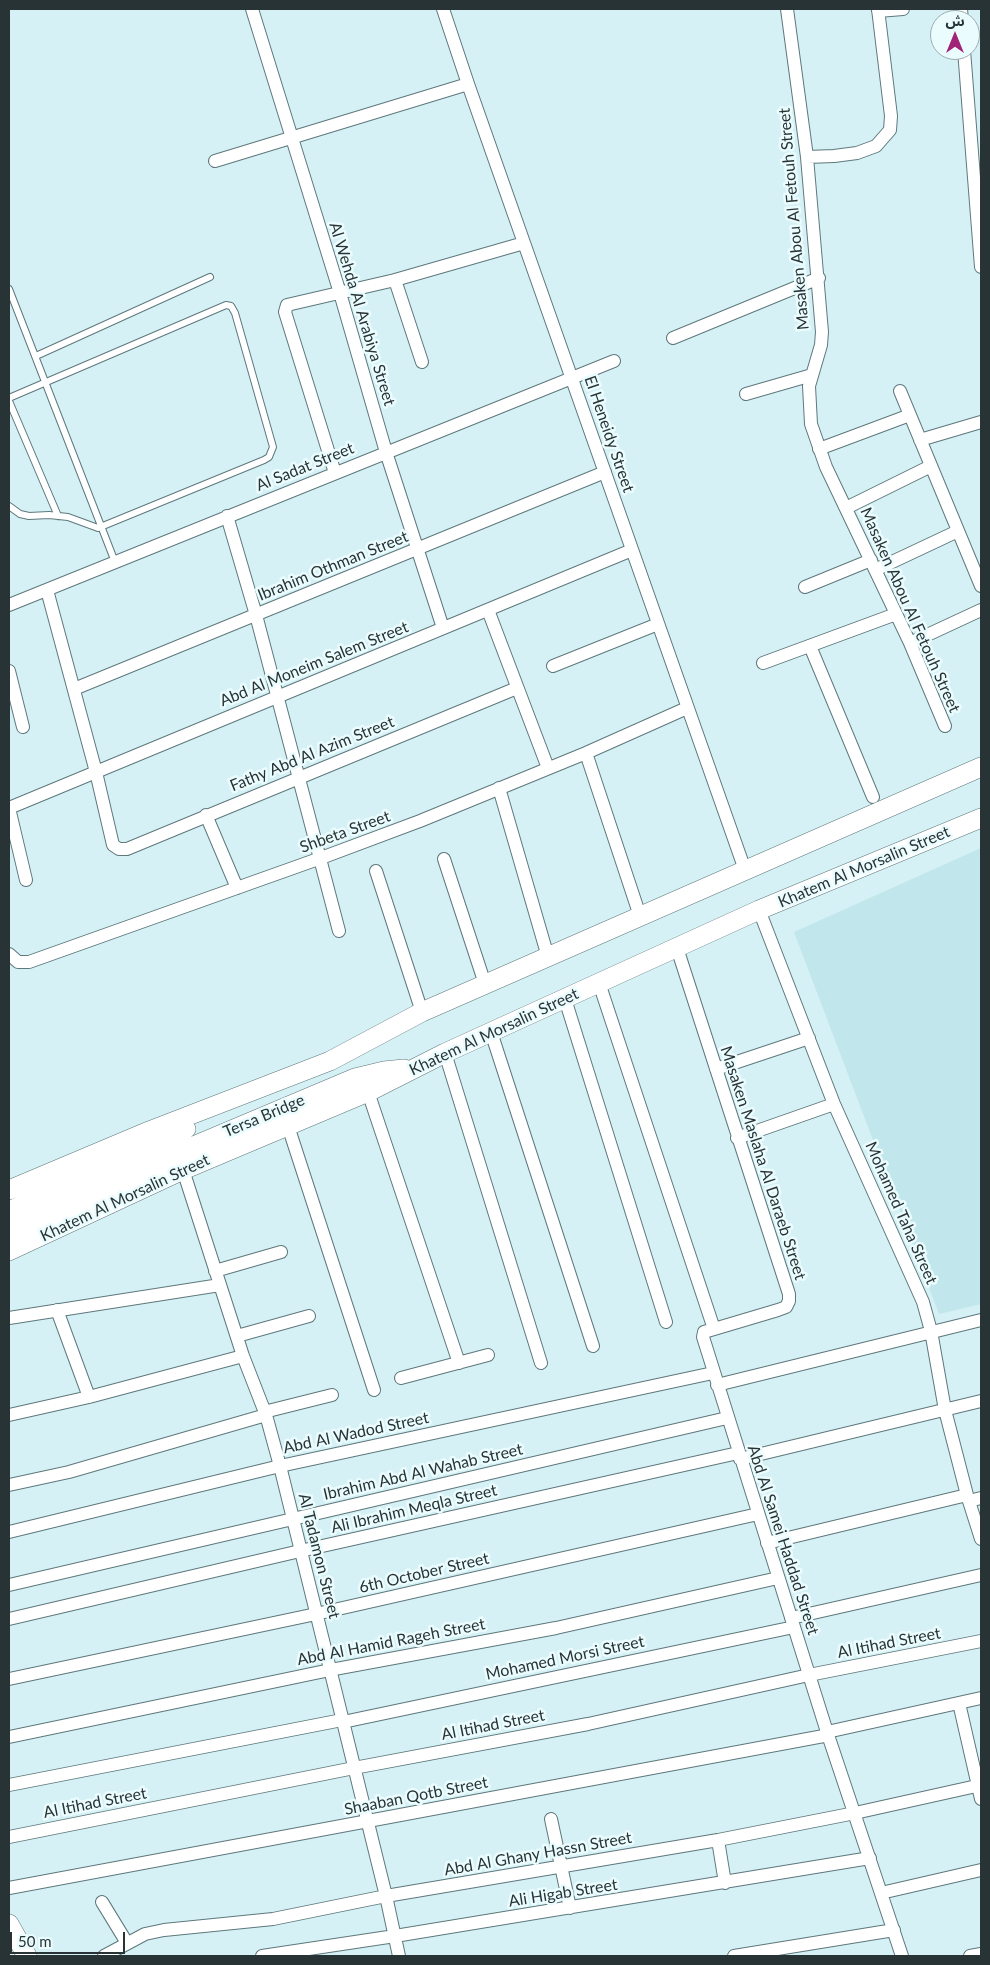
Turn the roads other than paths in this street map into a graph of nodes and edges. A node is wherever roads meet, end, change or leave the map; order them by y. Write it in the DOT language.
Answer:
graph roads {
  1 [pos="252,9"];
  2 [pos="442,9"];
  3 [pos="787,9"];
  4 [pos="903,9"];
  5 [pos="878,10"];
  6 [pos="965,60"];
  7 [pos="468,84"];
  8 [pos="291,138"];
  9 [pos="807,157"];
  10 [pos="215,161"];
  11 [pos="524,243"];
  12 [pos="981,267"];
  13 [pos="210,277"];
  14 [pos="818,278"];
  15 [pos="395,280"];
  16 [pos="9,289"];
  17 [pos="340,293"];
  18 [pos="673,338"];
  19 [pos="36,356"];
  20 [pos="614,361"];
  21 [pos="422,362"];
  22 [pos="812,375"];
  23 [pos="571,378"];
  24 [pos="46,382"];
  25 [pos="900,391"];
  26 [pos="746,394"];
  27 [pos="9,400"];
  28 [pos="910,415"];
  29 [pos="981,422"];
  30 [pos="920,440"];
  31 [pos="819,449"];
  32 [pos="386,452"];
  33 [pos="931,466"];
  34 [pos="605,472"];
  35 [pos="336,473"];
  36 [pos="9,506"];
  37 [pos="846,508"];
  38 [pos="58,516"];
  39 [pos="227,516"];
  40 [pos="101,528"];
  41 [pos="958,532"];
  42 [pos="417,549"];
  43 [pos="632,550"];
  44 [pos="115,562"];
  45 [pos="873,565"];
  46 [pos="978,571"];
  47 [pos="981,586"];
  48 [pos="805,587"];
  49 [pos="48,590"];
  50 [pos="9,605"];
  51 [pos="488,610"];
  52 [pos="981,610"];
  53 [pos="896,614"];
  54 [pos="256,615"];
  55 [pos="658,624"];
  56 [pos="443,628"];
  57 [pos="910,642"];
  58 [pos="810,646"];
  59 [pos="763,663"];
  60 [pos="553,666"];
  61 [pos="9,671"];
  62 [pos="517,688"];
  63 [pos="74,689"];
  64 [pos="278,697"];
  65 [pos="687,708"];
  66 [pos="945,726"];
  67 [pos="23,728"];
  68 [pos="586,753"];
  69 [pos="981,767"];
  70 [pos="548,768"];
  71 [pos="96,772"];
  72 [pos="299,777"];
  73 [pos="499,788"];
  74 [pos="873,797"];
  75 [pos="9,808"];
  76 [pos="206,815"];
  77 [pos="981,818"];
  78 [pos="320,858"];
  79 [pos="444,859"];
  80 [pos="745,870"];
  81 [pos="376,871"];
  82 [pos="26,880"];
  83 [pos="238,888"];
  84 [pos="760,910"];
  85 [pos="640,916"];
  86 [pos="338,931"];
  87 [pos="677,948"];
  88 [pos="9,954"];
  89 [pos="548,957"];
  90 [pos="599,983"];
  91 [pos="485,984"];
  92 [pos="565,999"];
  93 [pos="422,1012"];
  94 [pos="491,1032"];
  95 [pos="809,1038"];
  96 [pos="446,1053"];
  97 [pos="330,1061"];
  98 [pos="415,1069"];
  99 [pos="716,1069"];
  100 [pos="368,1092"];
  101 [pos="834,1104"];
  102 [pos="288,1126"];
  103 [pos="738,1138"];
  104 [pos="183,1170"];
  105 [pos="9,1190"];
  106 [pos="9,1211"];
  107 [pos="9,1231"];
  108 [pos="9,1251"];
  109 [pos="281,1252"];
  110 [pos="215,1271"];
  111 [pos="220,1285"];
  112 [pos="57,1310"];
  113 [pos="309,1316"];
  114 [pos="9,1318"];
  115 [pos="981,1320"];
  116 [pos="666,1322"];
  117 [pos="709,1330"];
  118 [pos="931,1331"];
  119 [pos="236,1336"];
  120 [pos="593,1346"];
  121 [pos="488,1355"];
  122 [pos="243,1356"];
  123 [pos="459,1363"];
  124 [pos="541,1363"];
  125 [pos="713,1373"];
  126 [pos="401,1378"];
  127 [pos="717,1385"];
  128 [pos="374,1390"];
  129 [pos="332,1394"];
  130 [pos="89,1397"];
  131 [pos="981,1401"];
  132 [pos="945,1410"];
  133 [pos="265,1413"];
  134 [pos="9,1415"];
  135 [pos="727,1418"];
  136 [pos="739,1456"];
  137 [pos="280,1466"];
  138 [pos="9,1485"];
  139 [pos="972,1498"];
  140 [pos="758,1514"];
  141 [pos="293,1518"];
  142 [pos="9,1532"];
  143 [pos="981,1539"];
  144 [pos="767,1543"];
  145 [pos="300,1551"];
  146 [pos="981,1575"];
  147 [pos="778,1578"];
  148 [pos="9,1585"];
  149 [pos="316,1614"];
  150 [pos="9,1619"];
  151 [pos="792,1622"];
  152 [pos="981,1641"];
  153 [pos="330,1670"];
  154 [pos="809,1675"];
  155 [pos="9,1680"];
  156 [pos="981,1698"];
  157 [pos="959,1703"];
  158 [pos="342,1721"];
  159 [pos="828,1734"];
  160 [pos="9,1737"];
  161 [pos="354,1768"];
  162 [pos="9,1785"];
  163 [pos="980,1786"];
  164 [pos="981,1799"];
  165 [pos="855,1813"];
  166 [pos="551,1819"];
  167 [pos="367,1822"];
  168 [pos="9,1837"];
  169 [pos="718,1840"];
  170 [pos="870,1858"];
  171 [pos="561,1868"];
  172 [pos="981,1870"];
  173 [pos="724,1883"];
  174 [pos="9,1888"];
  175 [pos="881,1893"];
  176 [pos="386,1896"];
  177 [pos="102,1902"];
  178 [pos="570,1908"];
  179 [pos="9,1924"];
  180 [pos="894,1930"];
  181 [pos="395,1936"];
  182 [pos="127,1943"];
  183 [pos="981,1954"];
  184 [pos="27,1956"];
  185 [pos="104,1956"];
  186 [pos="262,1956"];
  187 [pos="399,1956"];
  188 [pos="734,1956"];
  189 [pos="902,1956"];
  190 [pos="970,1956"];
  1 -- 8 [label="street, Al Wehda Al Arabiya Street"];
  2 -- 7 [label="street, El Heneidy Street"];
  3 -- 9 [label="street, Masaken Abou Al Fetouh Street"];
  4 -- 5 [label="street"];
  5 -- 9 [label="street"];
  6 -- 12 [label="street"];
  7 -- 8 [label="street"];
  7 -- 11 [label="street, El Heneidy Street"];
  8 -- 10 [label="street"];
  8 -- 17 [label="street, Al Wehda Al Arabiya Street"];
  9 -- 14 [label="street, Masaken Abou Al Fetouh Street"];
  11 -- 15 [label="street"];
  11 -- 23 [label="street, El Heneidy Street"];
  13 -- 19 [label="lane"];
  14 -- 18 [label="street"];
  14 -- 22 [label="street, Masaken Abou Al Fetouh Street"];
  15 -- 17 [label="street"];
  15 -- 21 [label="street"];
  16 -- 19 [label="lane"];
  17 -- 32 [label="street, Al Wehda Al Arabiya Street"];
  17 -- 35 [label="street"];
  19 -- 24 [label="lane"];
  20 -- 23 [label="street, Al Sadat Street"];
  22 -- 26 [label="street"];
  22 -- 31 [label="street, Masaken Abou Al Fetouh Street"];
  23 -- 32 [label="street, Al Sadat Street"];
  23 -- 34 [label="street, El Heneidy Street"];
  24 -- 27 [label="lane"];
  24 -- 40 [label="lane"];
  24 -- 40 [label="lane"];
  25 -- 28 [label="street"];
  27 -- 38 [label="lane"];
  28 -- 30 [label="street"];
  28 -- 31 [label="street"];
  29 -- 30 [label="street"];
  30 -- 33 [label="street"];
  31 -- 37 [label="street, Masaken Abou Al Fetouh Street"];
  32 -- 35 [label="street, Al Sadat Street"];
  32 -- 42 [label="street, Al Wehda Al Arabiya Street"];
  33 -- 37 [label="street"];
  33 -- 41 [label="street"];
  34 -- 42 [label="street, Ibrahim Othman Street"];
  34 -- 43 [label="street, El Heneidy Street"];
  35 -- 39 [label="street, Al Sadat Street"];
  36 -- 38 [label="lane"];
  37 -- 45 [label="street, Masaken Abou Al Fetouh Street"];
  38 -- 40 [label="lane"];
  39 -- 44 [label="street, Al Sadat Street"];
  39 -- 54 [label="street"];
  40 -- 44 [label="lane"];
  41 -- 45 [label="street"];
  41 -- 46 [label="street"];
  42 -- 54 [label="street, Ibrahim Othman Street"];
  42 -- 56 [label="street, Al Wehda Al Arabiya Street"];
  43 -- 51 [label="street, Abd Al Moneim Salem Street"];
  43 -- 55 [label="street, El Heneidy Street"];
  44 -- 49 [label="street, Al Sadat Street"];
  45 -- 48 [label="street"];
  45 -- 53 [label="street, Masaken Abou Al Fetouh Street"];
  46 -- 47 [label="street"];
  49 -- 50 [label="street, Al Sadat Street"];
  49 -- 63 [label="street"];
  51 -- 56 [label="street, Abd Al Moneim Salem Street"];
  51 -- 62 [label="street"];
  52 -- 57 [label="street"];
  53 -- 57 [label="street, Masaken Abou Al Fetouh Street"];
  53 -- 58 [label="street"];
  54 -- 63 [label="street, Ibrahim Othman Street"];
  54 -- 64 [label="street"];
  55 -- 60 [label="street"];
  55 -- 65 [label="street, El Heneidy Street"];
  56 -- 64 [label="street, Abd Al Moneim Salem Street"];
  57 -- 66 [label="street, Masaken Abou Al Fetouh Street"];
  58 -- 59 [label="street"];
  58 -- 74 [label="street"];
  61 -- 67 [label="street"];
  62 -- 70 [label="street"];
  62 -- 72 [label="street, Fathy Abd Al Azim Street"];
  63 -- 71 [label="street"];
  64 -- 71 [label="street, Abd Al Moneim Salem Street"];
  64 -- 72 [label="street"];
  65 -- 68 [label="street, Shbeta Street"];
  65 -- 80 [label="street, El Heneidy Street"];
  68 -- 70 [label="street, Shbeta Street"];
  68 -- 85 [label="street"];
  69 -- 80 [label="main road"];
  70 -- 73 [label="street, Shbeta Street"];
  71 -- 75 [label="street, Abd Al Moneim Salem Street"];
  71 -- 76 [label="street, Fathy Abd Al Azim Street"];
  72 -- 76 [label="street, Fathy Abd Al Azim Street"];
  72 -- 78 [label="street"];
  73 -- 78 [label="street, Shbeta Street"];
  73 -- 89 [label="street"];
  75 -- 82 [label="street"];
  76 -- 83 [label="street"];
  77 -- 84 [label="main road, Khatem Al Morsalin Street"];
  78 -- 83 [label="street, Shbeta Street"];
  78 -- 86 [label="street"];
  79 -- 91 [label="street"];
  80 -- 85 [label="main road"];
  81 -- 93 [label="street"];
  83 -- 88 [label="street, Shbeta Street"];
  84 -- 87 [label="main road, Khatem Al Morsalin Street"];
  84 -- 95 [label="street, Mohamed Taha Street"];
  85 -- 89 [label="main road"];
  87 -- 90 [label="main road, Khatem Al Morsalin Street"];
  87 -- 99 [label="street, Masaken Maslaha Al Daraeb Street"];
  89 -- 91 [label="main road"];
  90 -- 92 [label="main road, Khatem Al Morsalin Street"];
  90 -- 117 [label="street, Abd Al Samei Haddad Street"];
  91 -- 93 [label="main road"];
  92 -- 94 [label="main road, Khatem Al Morsalin Street"];
  92 -- 116 [label="street"];
  93 -- 97 [label="main road"];
  94 -- 96 [label="main road, Khatem Al Morsalin Street"];
  94 -- 120 [label="street"];
  95 -- 99 [label="street"];
  95 -- 101 [label="street, Mohamed Taha Street"];
  96 -- 98 [label="main road, Khatem Al Morsalin Street"];
  96 -- 124 [label="street"];
  97 -- 105 [label="main road"];
  97 -- 106 [label="main road, Tersa Bridge"];
  98 -- 100 [label="main road, Khatem Al Morsalin Street"];
  98 -- 107 [label="main road, Tersa Bridge"];
  99 -- 103 [label="street, Masaken Maslaha Al Daraeb Street"];
  100 -- 102 [label="main road, Khatem Al Morsalin Street"];
  100 -- 123 [label="street"];
  101 -- 103 [label="street"];
  101 -- 118 [label="street, Mohamed Taha Street"];
  102 -- 104 [label="main road, Khatem Al Morsalin Street"];
  102 -- 128 [label="street"];
  103 -- 117 [label="street, Masaken Maslaha Al Daraeb Street"];
  104 -- 108 [label="main road, Khatem Al Morsalin Street"];
  104 -- 110 [label="street, Al Tadamon Street"];
  109 -- 110 [label="street"];
  110 -- 111 [label="street, Al Tadamon Street"];
  111 -- 112 [label="street"];
  111 -- 119 [label="street, Al Tadamon Street"];
  112 -- 114 [label="street"];
  112 -- 130 [label="street"];
  113 -- 119 [label="street"];
  115 -- 118 [label="street"];
  117 -- 125 [label="street, Abd Al Samei Haddad Street"];
  118 -- 127 [label="street"];
  118 -- 132 [label="street, Mohamed Taha Street"];
  119 -- 122 [label="street, Al Tadamon Street"];
  121 -- 123 [label="street"];
  122 -- 130 [label="street"];
  122 -- 133 [label="street, Al Tadamon Street"];
  123 -- 126 [label="street"];
  125 -- 127 [label="street, Abd Al Samei Haddad Street"];
  125 -- 137 [label="street, Abd Al Wadod Street"];
  127 -- 135 [label="street, Abd Al Samei Haddad Street"];
  129 -- 133 [label="street"];
  130 -- 134 [label="street"];
  131 -- 132 [label="street, Ali Ibrahim Meqla Street"];
  132 -- 136 [label="street, Ali Ibrahim Meqla Street"];
  132 -- 139 [label="street, Mohamed Taha Street"];
  133 -- 137 [label="street, Al Tadamon Street"];
  133 -- 138 [label="street"];
  135 -- 136 [label="street, Abd Al Samei Haddad Street"];
  135 -- 141 [label="street, Ibrahim Abd Al Wahab Street"];
  136 -- 140 [label="street, Abd Al Samei Haddad Street"];
  136 -- 145 [label="street, Ali Ibrahim Meqla Street"];
  137 -- 141 [label="street, Al Tadamon Street"];
  137 -- 142 [label="street, Abd Al Wadod Street"];
  139 -- 143 [label="street, Mohamed Taha Street"];
  139 -- 144 [label="street"];
  140 -- 144 [label="street, Abd Al Samei Haddad Street"];
  140 -- 149 [label="street, 6th October Street"];
  141 -- 145 [label="street, Al Tadamon Street"];
  141 -- 148 [label="street, Ibrahim Abd Al Wahab Street"];
  144 -- 147 [label="street, Abd Al Samei Haddad Street"];
  145 -- 149 [label="street, Al Tadamon Street"];
  145 -- 150 [label="street, Ali Ibrahim Meqla Street"];
  146 -- 151 [label="street, Mohamed Morsi Street"];
  147 -- 151 [label="street, Abd Al Samei Haddad Street"];
  147 -- 153 [label="street, Abd Al Hamid Rageh Street"];
  149 -- 153 [label="street, Al Tadamon Street"];
  149 -- 155 [label="street, 6th October Street"];
  151 -- 154 [label="street, Abd Al Samei Haddad Street"];
  151 -- 158 [label="street, Mohamed Morsi Street"];
  152 -- 154 [label="street, Al Itihad Street"];
  153 -- 158 [label="street, Al Tadamon Street"];
  153 -- 160 [label="street, Abd Al Hamid Rageh Street"];
  154 -- 159 [label="street, Abd Al Samei Haddad Street"];
  154 -- 161 [label="street, Al Itihad Street"];
  156 -- 157 [label="street, Shaaban Qotb Street"];
  157 -- 159 [label="street, Shaaban Qotb Street"];
  157 -- 163 [label="street"];
  158 -- 161 [label="street, Al Tadamon Street"];
  158 -- 162 [label="street, Mohamed Morsi Street"];
  159 -- 165 [label="street, Abd Al Samei Haddad Street"];
  159 -- 167 [label="street, Shaaban Qotb Street"];
  161 -- 167 [label="street, Al Tadamon Street"];
  161 -- 168 [label="street, Al Itihad Street"];
  163 -- 164 [label="street"];
  163 -- 165 [label="street, Abd Al Ghany Hassn Street"];
  165 -- 169 [label="street, Abd Al Ghany Hassn Street"];
  165 -- 170 [label="street, Abd Al Samei Haddad Street"];
  166 -- 171 [label="street"];
  167 -- 174 [label="street, Shaaban Qotb Street"];
  167 -- 176 [label="street, Al Tadamon Street"];
  169 -- 171 [label="street, Abd Al Ghany Hassn Street"];
  169 -- 173 [label="street"];
  170 -- 173 [label="street, Ali Higab Street"];
  170 -- 175 [label="street, Abd Al Samei Haddad Street"];
  171 -- 176 [label="street, Abd Al Ghany Hassn Street"];
  171 -- 178 [label="street"];
  172 -- 175 [label="street"];
  173 -- 178 [label="street, Ali Higab Street"];
  175 -- 180 [label="street, Abd Al Samei Haddad Street"];
  176 -- 181 [label="street, Al Tadamon Street"];
  176 -- 182 [label="street, Abd Al Ghany Hassn Street"];
  177 -- 182 [label="street"];
  178 -- 181 [label="street, Ali Higab Street"];
  179 -- 184 [label="main road"];
  180 -- 188 [label="street"];
  180 -- 189 [label="street, Abd Al Samei Haddad Street"];
  181 -- 186 [label="street, Ali Higab Street"];
  181 -- 187 [label="street, Al Tadamon Street"];
  182 -- 185 [label="street, Abd Al Ghany Hassn Street"];
  183 -- 190 [label="street"];
}
